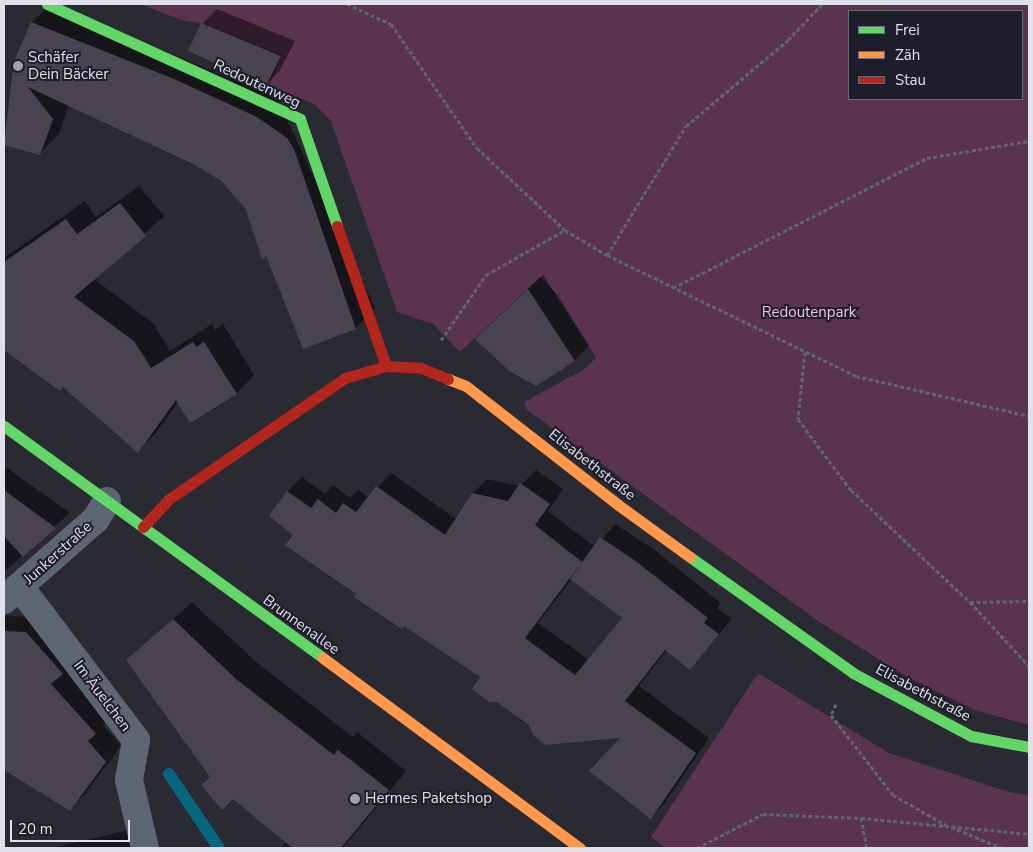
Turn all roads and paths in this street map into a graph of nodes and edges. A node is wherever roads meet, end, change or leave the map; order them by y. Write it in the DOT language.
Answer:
graph roads {
  1 [pos="47,4"];
  2 [pos="347,4"];
  3 [pos="822,4"];
  4 [pos="1029,141"];
  5 [pos="565,230"];
  6 [pos="607,255"];
  7 [pos="673,288"];
  8 [pos="805,352"];
  9 [pos="386,366"];
  10 [pos="421,368"];
  11 [pos="1029,416"];
  12 [pos="4,426"];
  13 [pos="107,501"];
  14 [pos="143,527"];
  15 [pos="12,594"];
  16 [pos="1029,601"];
  17 [pos="970,602"];
  18 [pos="1029,666"];
  19 [pos="853,673"];
  20 [pos="1029,747"];
  21 [pos="861,818"];
  22 [pos="948,826"];
  23 [pos="1029,834"];
  24 [pos="144,848"];
  25 [pos="580,848"];
  26 [pos="697,848"];
  27 [pos="867,848"];
  28 [pos="1002,848"];
  1 -- 9 [label="street, Redoutenweg"];
  2 -- 5 [label="path"];
  3 -- 6 [label="path"];
  4 -- 7 [label="path"];
  5 -- 6 [label="path"];
  5 -- 10 [label="path"];
  6 -- 7 [label="path"];
  7 -- 8 [label="path"];
  8 -- 11 [label="path"];
  8 -- 17 [label="path"];
  9 -- 10 [label="street, Elisabethstraße"];
  9 -- 14 [label="street, Elisabethstraße"];
  10 -- 19 [label="street, Elisabethstraße"];
  12 -- 13 [label="street, Brunnenallee"];
  13 -- 14 [label="street, Brunnenallee"];
  13 -- 15 [label="street, Junkerstraße"];
  14 -- 25 [label="street, Brunnenallee"];
  15 -- 24 [label="street, Im Äuelchen"];
  16 -- 17 [label="path"];
  17 -- 18 [label="path"];
  19 -- 20 [label="street, Elisabethstraße"];
  19 -- 22 [label="path"];
  21 -- 22 [label="path"];
  21 -- 26 [label="path"];
  21 -- 27 [label="path"];
  22 -- 23 [label="path"];
  22 -- 28 [label="path"];
}
